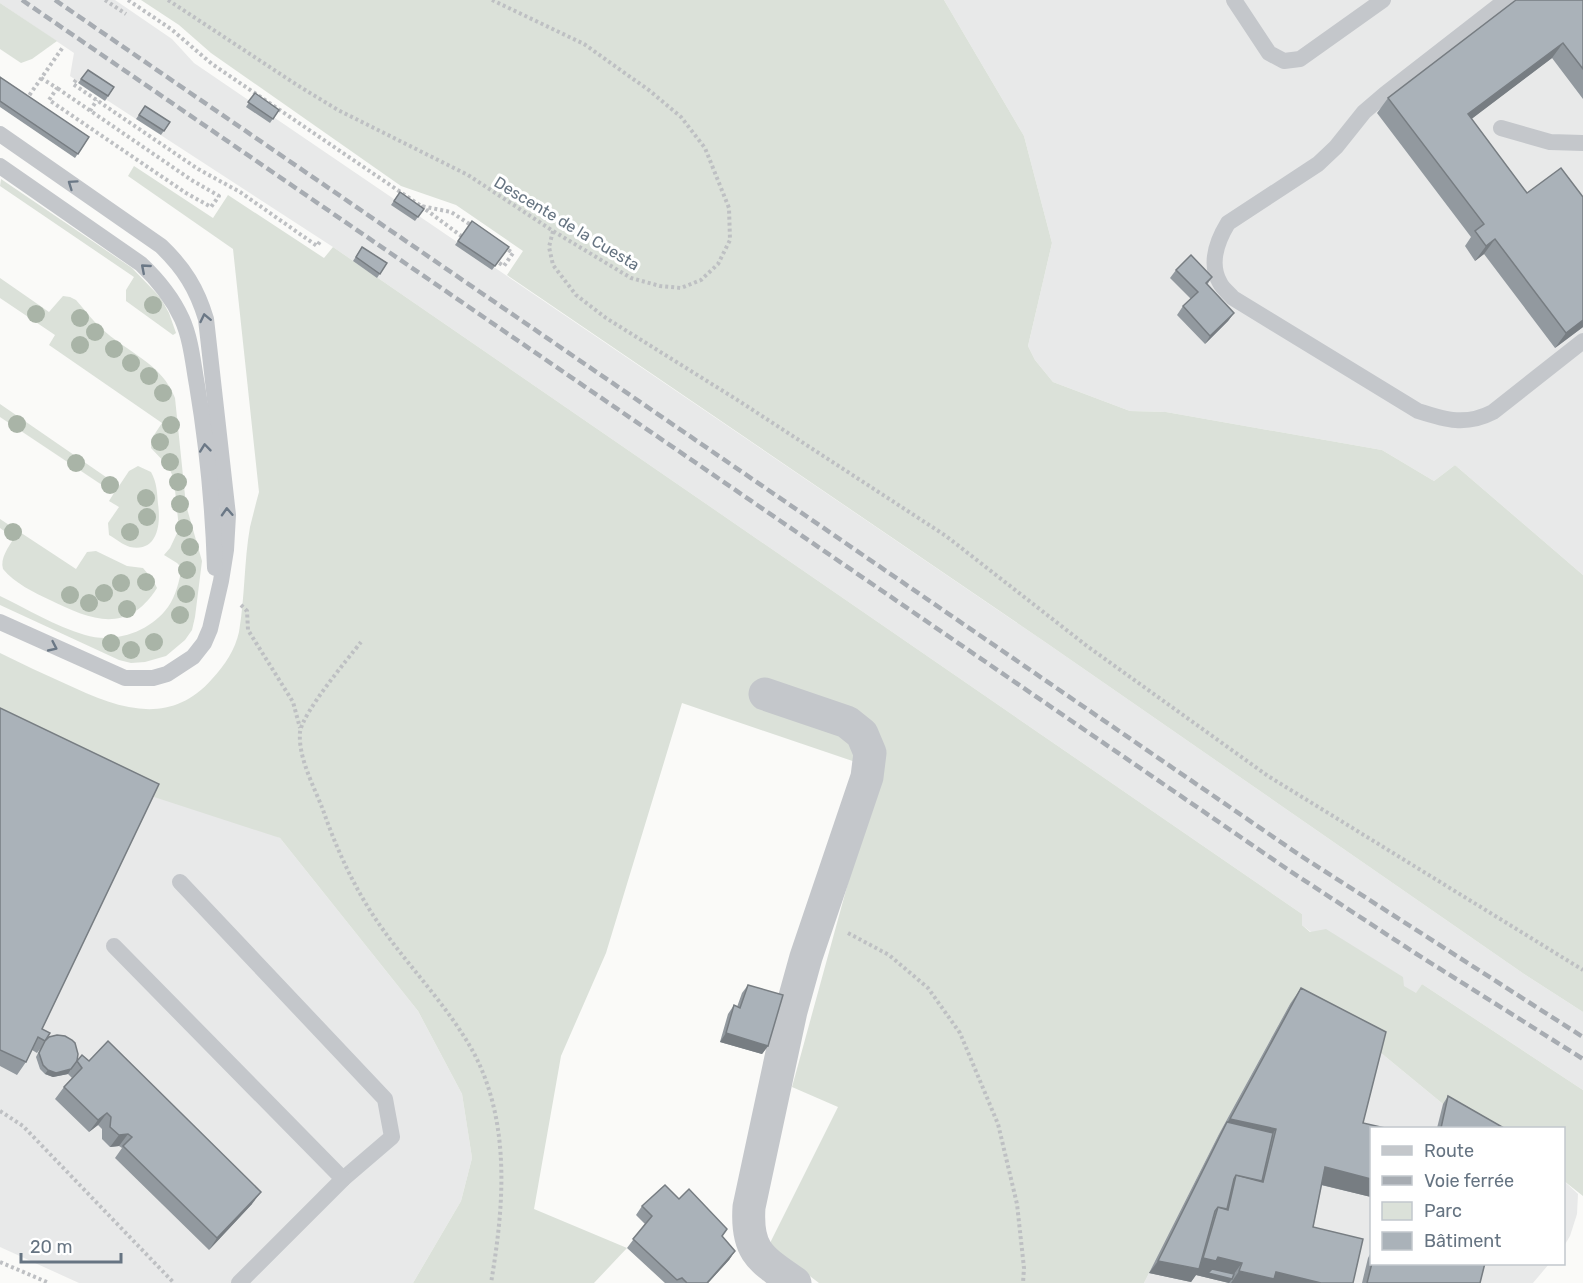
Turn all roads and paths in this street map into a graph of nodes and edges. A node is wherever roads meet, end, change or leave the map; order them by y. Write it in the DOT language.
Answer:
graph roads {
  1 [pos="128,0"];
  2 [pos="168,0"];
  3 [pos="492,0"];
  4 [pos="1234,0"];
  5 [pos="1383,0"];
  6 [pos="1506,0"];
  7 [pos="107,1"];
  8 [pos="126,14"];
  9 [pos="63,47"];
  10 [pos="41,78"];
  11 [pos="76,80"];
  12 [pos="57,88"];
  13 [pos="26,100"];
  14 [pos="97,100"];
  15 [pos="90,111"];
  16 [pos="1501,128"];
  17 [pos="0,134"];
  18 [pos="1583,143"];
  19 [pos="0,166"];
  20 [pos="422,206"];
  21 [pos="478,230"];
  22 [pos="553,231"];
  23 [pos="321,240"];
  24 [pos="468,241"];
  25 [pos="504,247"];
  26 [pos="490,257"];
  27 [pos="1583,341"];
  28 [pos="236,603"];
  29 [pos="214,611"];
  30 [pos="0,622"];
  31 [pos="361,642"];
  32 [pos="765,694"];
  33 [pos="301,729"];
  34 [pos="180,882"];
  35 [pos="818,922"];
  36 [pos="114,946"];
  37 [pos="1583,970"];
  38 [pos="0,1111"];
  39 [pos="343,1179"];
  40 [pos="0,1262"];
  41 [pos="49,1283"];
  42 [pos="174,1283"];
  43 [pos="239,1283"];
  44 [pos="490,1283"];
  45 [pos="795,1283"];
  46 [pos="1023,1283"];
  1 -- 20 [label="path"];
  2 -- 22 [label="path, Descente de la Cuesta"];
  3 -- 22 [label="path, Descente de la Cuesta"];
  4 -- 5 [label="lane"];
  6 -- 27 [label="lane"];
  7 -- 8 [label="path"];
  9 -- 10 [label="path"];
  10 -- 12 [label="path"];
  10 -- 13 [label="path"];
  11 -- 14 [label="path"];
  12 -- 15 [label="path"];
  12 -- 15 [label="path"];
  14 -- 15 [label="path"];
  14 -- 23 [label="path"];
  16 -- 18 [label="lane"];
  29 -- 17 [label="lane, one-way"];
  29 -- 19 [label="lane, one-way"];
  20 -- 21 [label="path"];
  20 -- 24 [label="path"];
  22 -- 37 [label="path"];
  25 -- 26 [label="path"];
  28 -- 33 [label="path"];
  30 -- 29 [label="lane, one-way"];
  31 -- 33 [label="path"];
  32 -- 35 [label="street"];
  33 -- 44 [label="path"];
  34 -- 39 [label="lane"];
  35 -- 45 [label="street"];
  35 -- 46 [label="path"];
  36 -- 39 [label="lane"];
  38 -- 42 [label="path"];
  39 -- 43 [label="lane"];
  40 -- 41 [label="path"];
}
